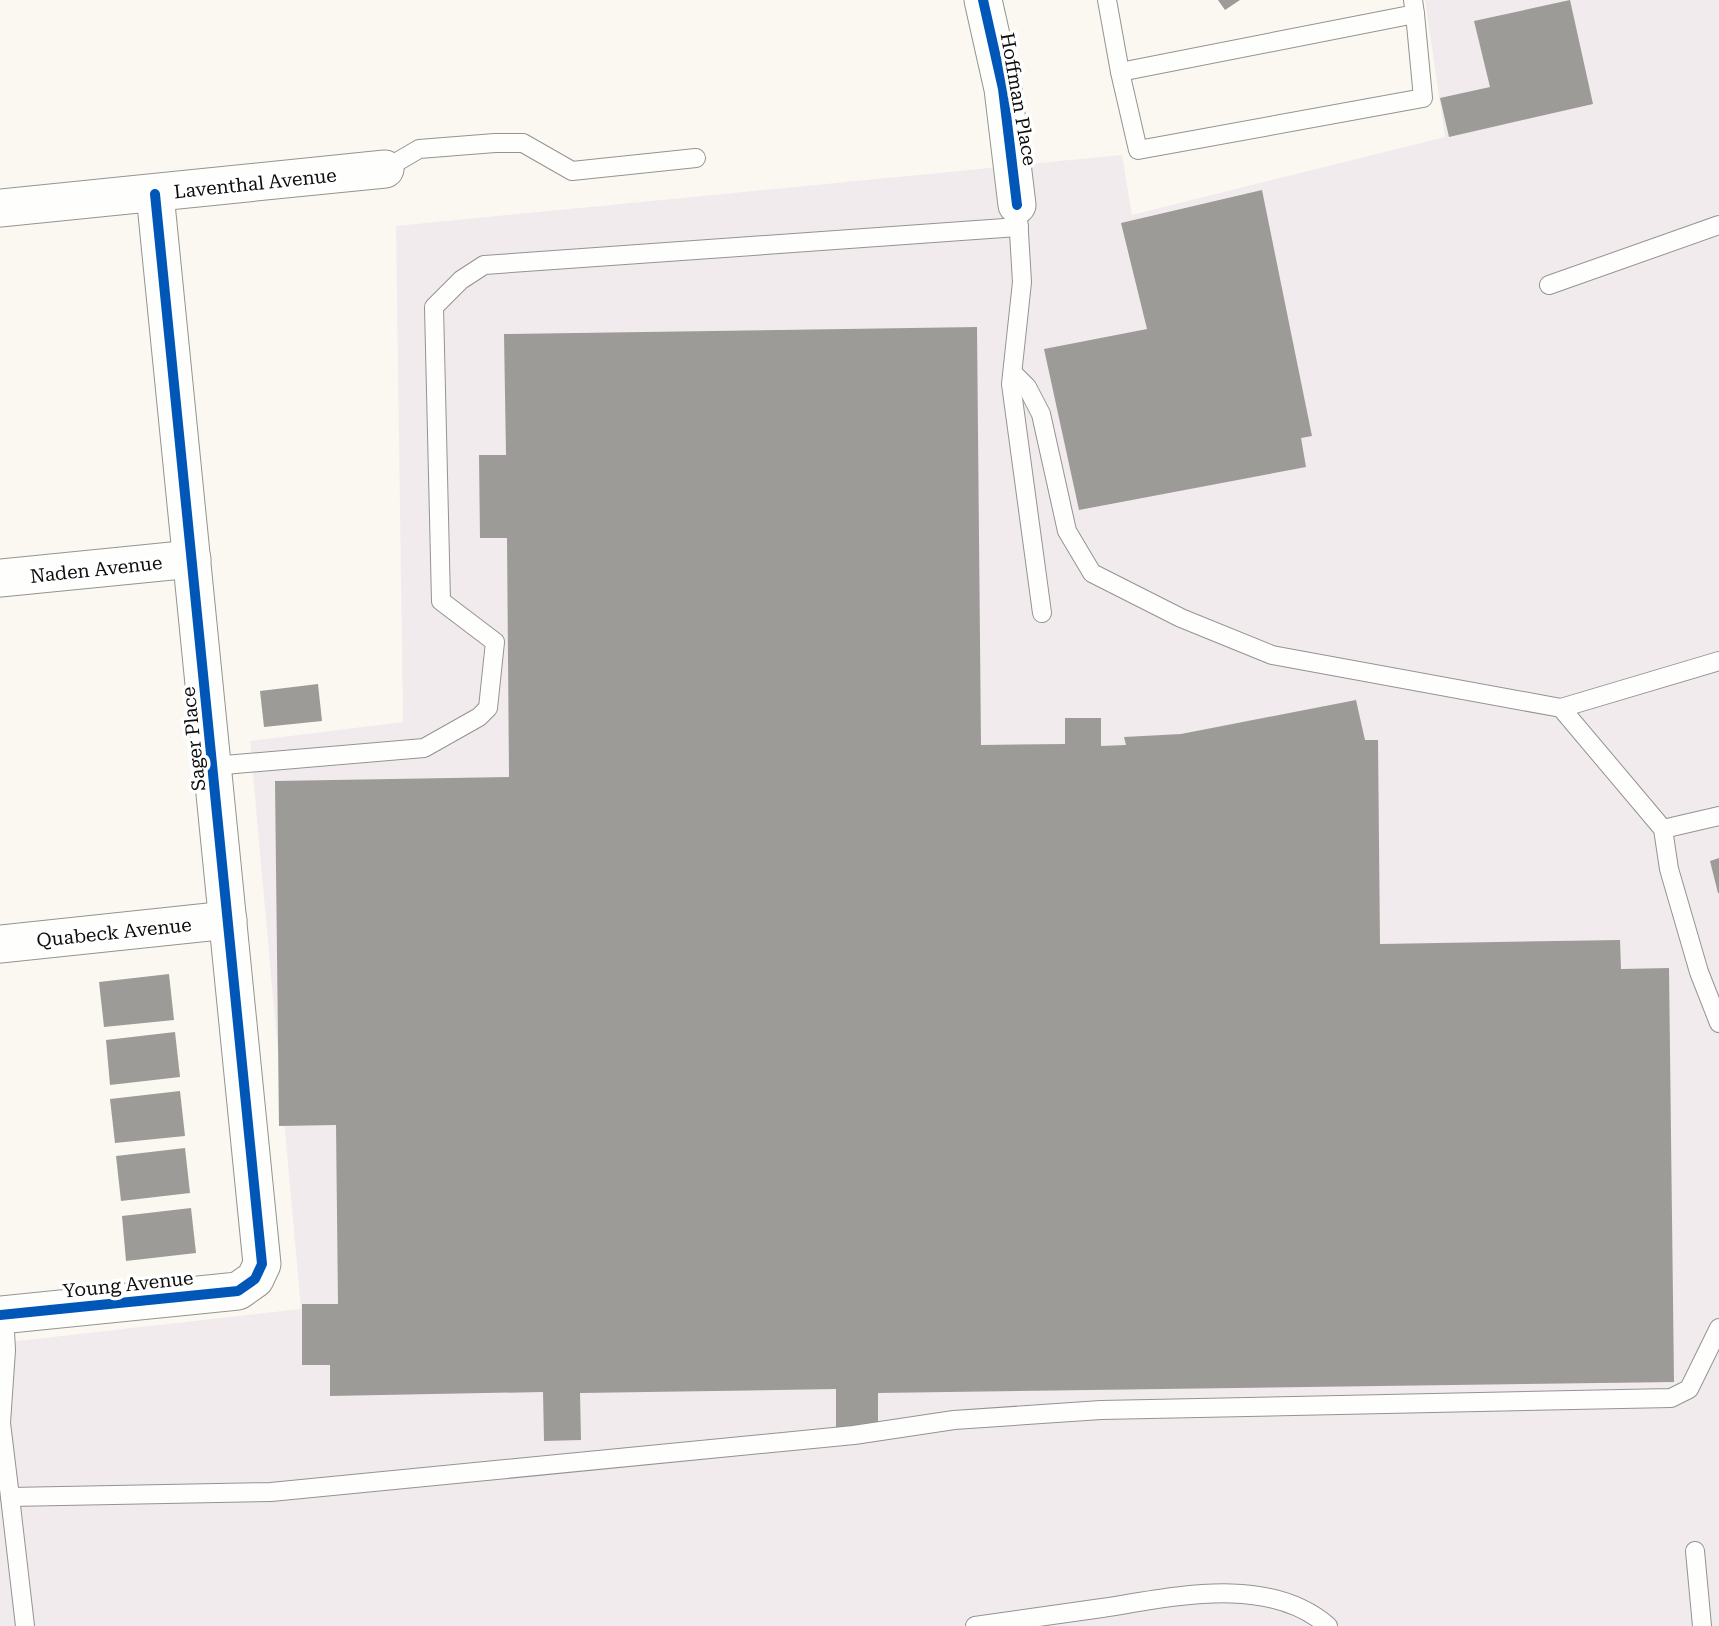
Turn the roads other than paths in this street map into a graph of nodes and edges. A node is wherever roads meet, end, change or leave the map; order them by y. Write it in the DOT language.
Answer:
graph roads {
  1 [pos="983,0"];
  2 [pos="1107,0"];
  3 [pos="1414,7"];
  4 [pos="1120,72"];
  5 [pos="696,158"];
  6 [pos="385,169"];
  7 [pos="155,194"];
  8 [pos="0,208"];
  9 [pos="1018,216"];
  10 [pos="1719,225"];
  11 [pos="1549,285"];
  12 [pos="1013,373"];
  13 [pos="192,559"];
  14 [pos="0,578"];
  15 [pos="1042,613"];
  16 [pos="1719,661"];
  17 [pos="1561,708"];
  18 [pos="213,766"];
  19 [pos="1719,816"];
  20 [pos="1663,830"];
  21 [pos="228,920"];
  22 [pos="0,944"];
  23 [pos="1719,1023"];
  24 [pos="255,1279"];
  25 [pos="2,1315"];
  26 [pos="1719,1328"];
  27 [pos="10,1497"];
  28 [pos="1695,1551"];
  29 [pos="25,1626"];
  30 [pos="975,1626"];
  31 [pos="1328,1626"];
  32 [pos="1702,1626"];
  1 -- 9 [label="street, Hoffman Place"];
  2 -- 4 [label="lane"];
  3 -- 4 [label="lane"];
  3 -- 4 [label="lane"];
  5 -- 6 [label="lane"];
  6 -- 7 [label="street, Laventhal Avenue"];
  7 -- 8 [label="street, Laventhal Avenue"];
  7 -- 13 [label="street, Sager Place"];
  9 -- 12 [label="lane"];
  9 -- 18 [label="lane"];
  10 -- 11 [label="lane"];
  12 -- 15 [label="lane"];
  12 -- 17 [label="lane"];
  13 -- 14 [label="street, Naden Avenue"];
  13 -- 18 [label="street, Sager Place"];
  16 -- 17 [label="lane"];
  17 -- 20 [label="lane"];
  18 -- 21 [label="street, Sager Place"];
  19 -- 20 [label="lane"];
  20 -- 23 [label="lane"];
  21 -- 22 [label="street, Quabeck Avenue"];
  21 -- 24 [label="street, Sager Place"];
  24 -- 25 [label="street, Young Avenue"];
  25 -- 27 [label="lane"];
  26 -- 27 [label="lane"];
  27 -- 29 [label="lane"];
  28 -- 32 [label="lane"];
  30 -- 31 [label="lane"];
}
